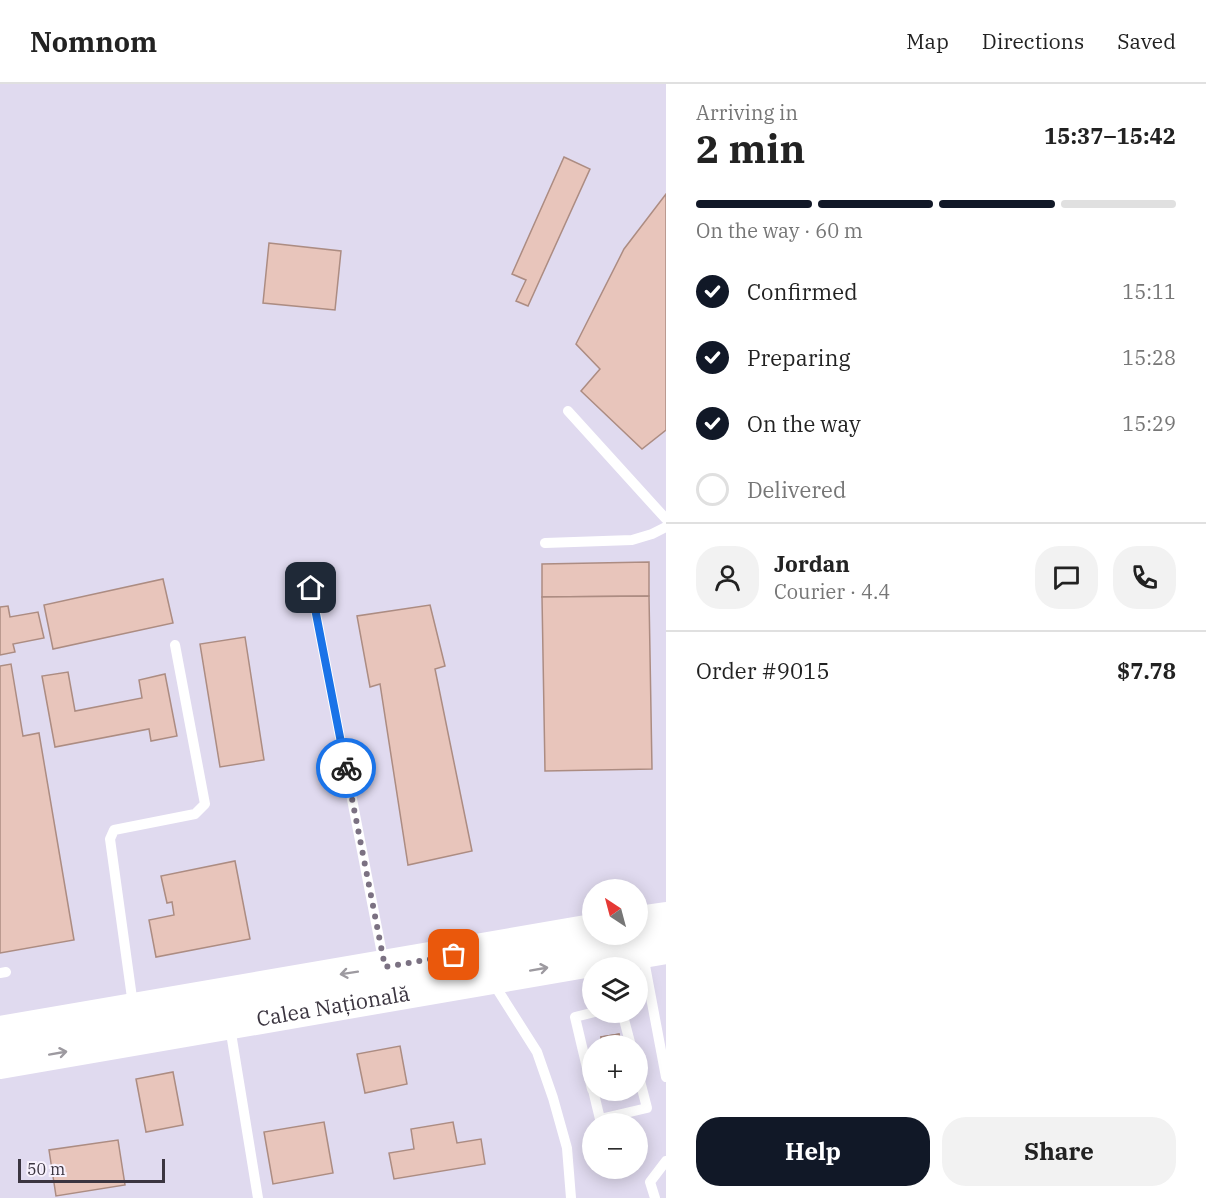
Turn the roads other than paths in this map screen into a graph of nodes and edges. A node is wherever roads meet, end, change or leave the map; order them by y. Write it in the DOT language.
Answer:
graph roads {
  1 [pos="568,411"];
  2 [pos="666,519"];
  3 [pos="666,527"];
  4 [pos="545,543"];
  5 [pos="311,588"];
  6 [pos="175,645"];
  7 [pos="666,918"];
  8 [pos="648,934"];
  9 [pos="622,945"];
  10 [pos="645,945"];
  11 [pos="602,952"];
  12 [pos="385,967"];
  13 [pos="490,978"];
  14 [pos="133,1009"];
  15 [pos="582,1015"];
  16 [pos="229,1023"];
  17 [pos="0,1032"];
  18 [pos="582,1045"];
  19 [pos="0,1063"];
  20 [pos="666,1077"];
  21 [pos="596,1101"];
  22 [pos="645,1101"];
  23 [pos="666,1161"];
  24 [pos="258,1198"];
  25 [pos="572,1198"];
  26 [pos="655,1198"];
  1 -- 2 [label="lane"];
  3 -- 4 [label="lane"];
  5 -- 12 [label="lane"];
  6 -- 14 [label="lane"];
  7 -- 8 [label="main road, Calea Națională"];
  9 -- 11 [label="main road, Calea Națională"];
  10 -- 20 [label="lane"];
  11 -- 12 [label="main road, Calea Națională"];
  13 -- 11 [label="main road, Calea Națională, one-way"];
  12 -- 14 [label="main road, Calea Națională, one-way"];
  13 -- 16 [label="main road, Calea Națională"];
  13 -- 25 [label="lane"];
  14 -- 17 [label="main road, Calea Națională"];
  15 -- 18 [label="lane"];
  19 -- 16 [label="main road, Calea Națională, one-way"];
  16 -- 24 [label="lane"];
  21 -- 22 [label="lane"];
  23 -- 26 [label="lane"];
}
